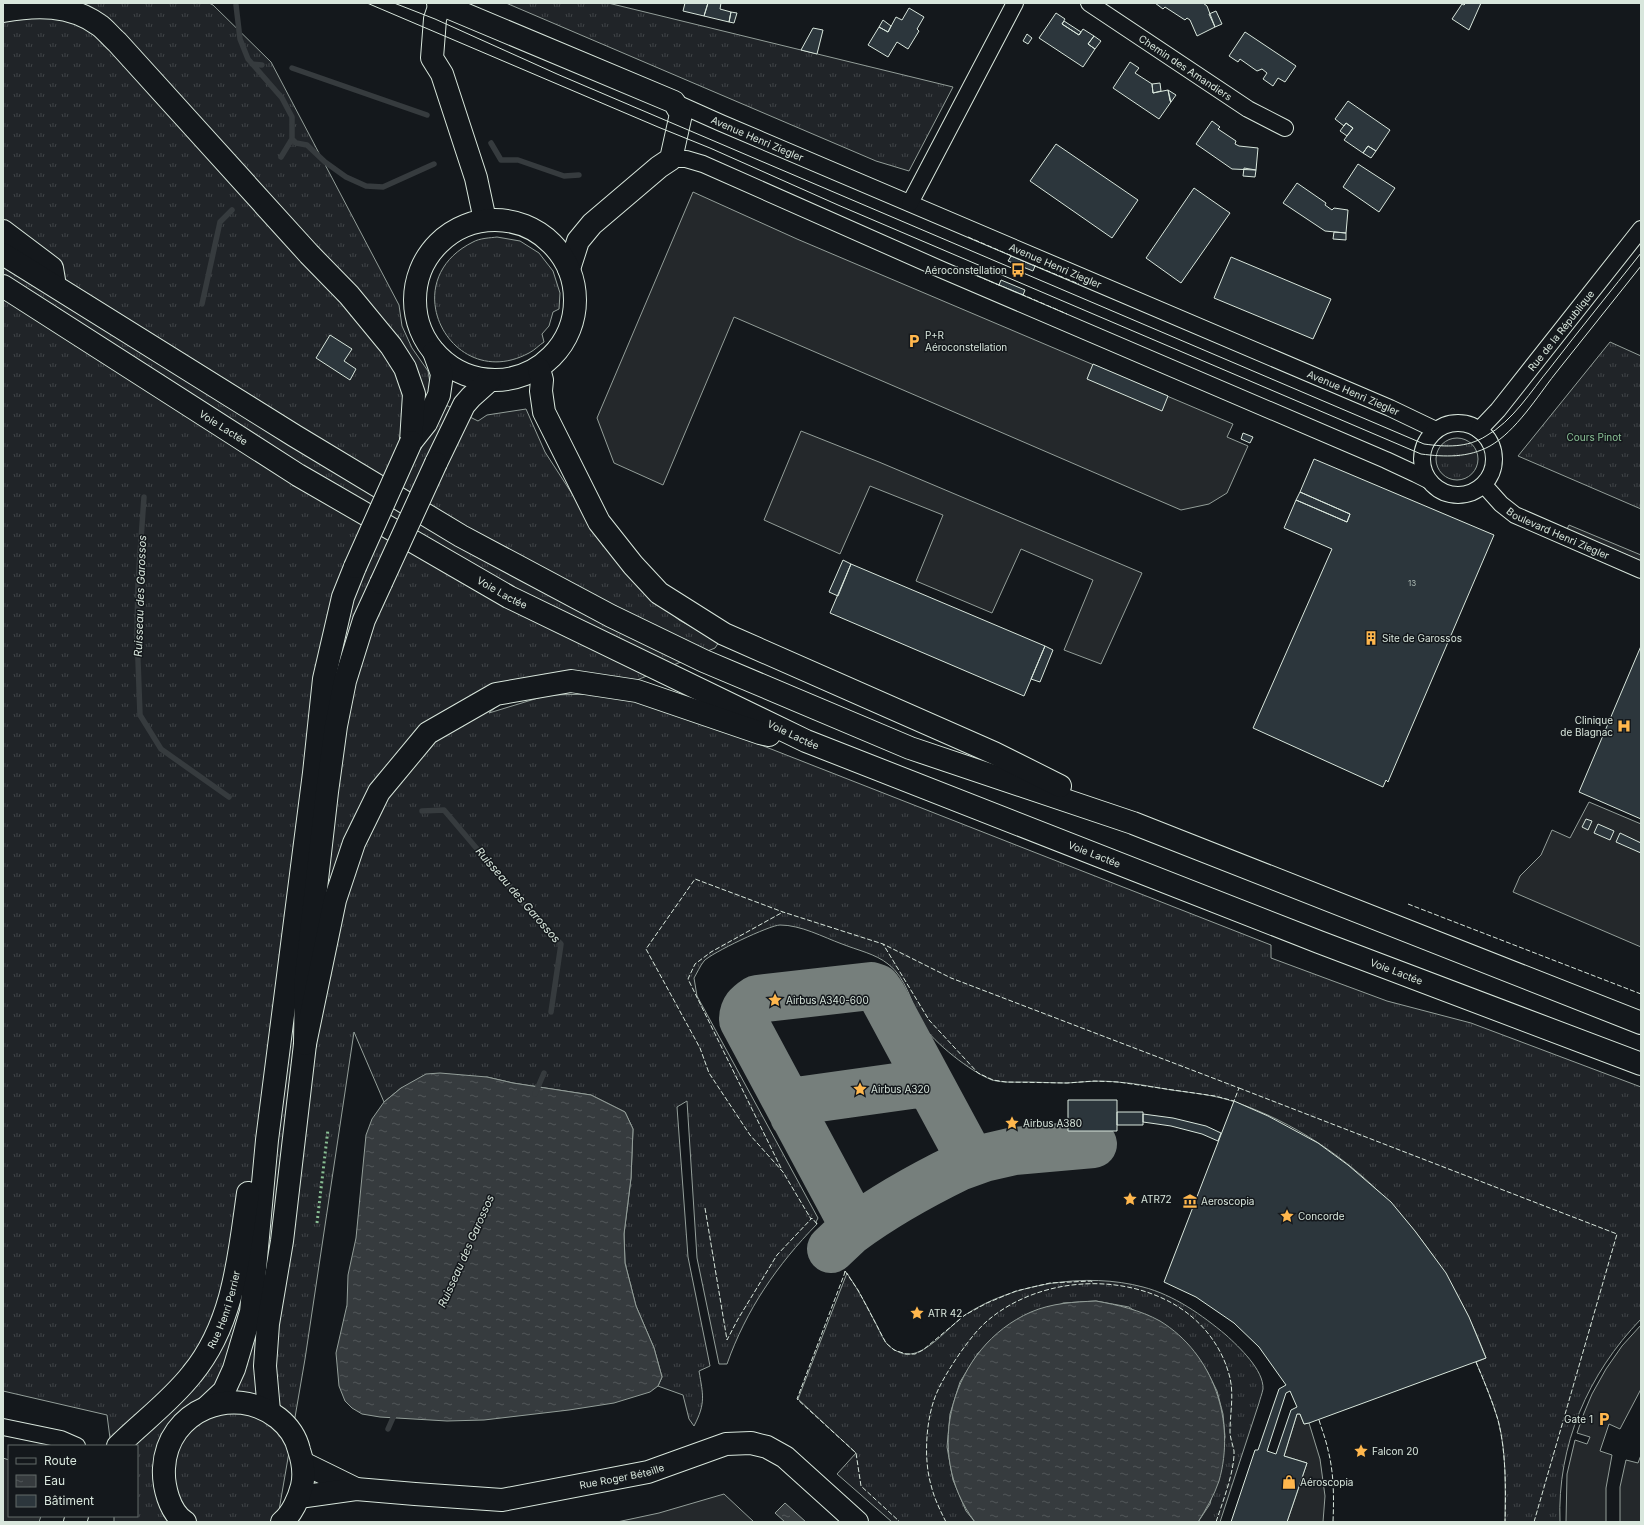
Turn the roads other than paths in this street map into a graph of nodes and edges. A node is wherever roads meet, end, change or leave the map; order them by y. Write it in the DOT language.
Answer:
graph roads {
  1 [pos="439,3"];
  2 [pos="1015,3"];
  3 [pos="1089,3"];
  4 [pos="3,11"];
  5 [pos="674,102"];
  6 [pos="1285,128"];
  7 [pos="671,159"];
  8 [pos="910,203"];
  9 [pos="485,220"];
  10 [pos="1641,229"];
  11 [pos="3,231"];
  12 [pos="3,254"];
  13 [pos="569,269"];
  14 [pos="3,286"];
  15 [pos="54,286"];
  16 [pos="434,352"];
  17 [pos="539,369"];
  18 [pos="490,380"];
  19 [pos="1436,430"];
  20 [pos="1479,430"];
  21 [pos="411,442"];
  22 [pos="1428,480"];
  23 [pos="1484,485"];
  24 [pos="1641,570"];
  25 [pos="806,741"];
  26 [pos="1133,822"];
  27 [pos="1641,1023"];
  28 [pos="305,1044"];
  29 [pos="1641,1064"];
  30 [pos="267,1140"];
  31 [pos="208,1406"];
  32 [pos="269,1411"];
  33 [pos="3,1427"];
  34 [pos="75,1445"];
  35 [pos="119,1445"];
  36 [pos="303,1463"];
  37 [pos="356,1489"];
  38 [pos="299,1497"];
  39 [pos="183,1521"];
  40 [pos="282,1522"];
  41 [pos="857,1522"];
  1 -- 5 [label="main road"];
  1 -- 9 [label="main road"];
  2 -- 8 [label="street"];
  3 -- 6 [label="street, Chemin des Amandiers"];
  4 -- 21 [label="main road"];
  5 -- 7 [label="main road"];
  5 -- 8 [label="street, Avenue Henri Ziegler"];
  7 -- 13 [label="main road"];
  7 -- 22 [label="street"];
  8 -- 19 [label="street, Avenue Henri Ziegler"];
  9 -- 13 [label="main road"];
  9 -- 16 [label="main road"];
  10 -- 20 [label="street, Rue de la République"];
  11 -- 15 [label="main road"];
  12 -- 15 [label="main road"];
  13 -- 17 [label="main road"];
  14 -- 25 [label="main road, Voie Lactée"];
  15 -- 26 [label="main road"];
  16 -- 18 [label="main road"];
  16 -- 21 [label="main road"];
  17 -- 18 [label="main road"];
  17 -- 26 [label="main road"];
  18 -- 28 [label="main road, bridge"];
  19 -- 20 [label="street"];
  19 -- 22 [label="street"];
  20 -- 23 [label="street"];
  21 -- 30 [label="main road, bridge"];
  22 -- 23 [label="street"];
  23 -- 24 [label="street, Boulevard Henri Ziegler"];
  25 -- 28 [label="main road"];
  25 -- 29 [label="main road, Voie Lactée"];
  26 -- 27 [label="main road"];
  28 -- 32 [label="main road"];
  30 -- 31 [label="main road"];
  30 -- 35 [label="main road, Rue Henri Perrier"];
  31 -- 32 [label="main road"];
  31 -- 39 [label="main road"];
  32 -- 36 [label="main road"];
  33 -- 34 [label="street"];
  36 -- 37 [label="main road, Rue Roger Béteille"];
  36 -- 38 [label="main road"];
  37 -- 38 [label="main road, Rue Roger Béteille"];
  37 -- 41 [label="main road, Rue Roger Béteille"];
  38 -- 40 [label="main road"];
}
